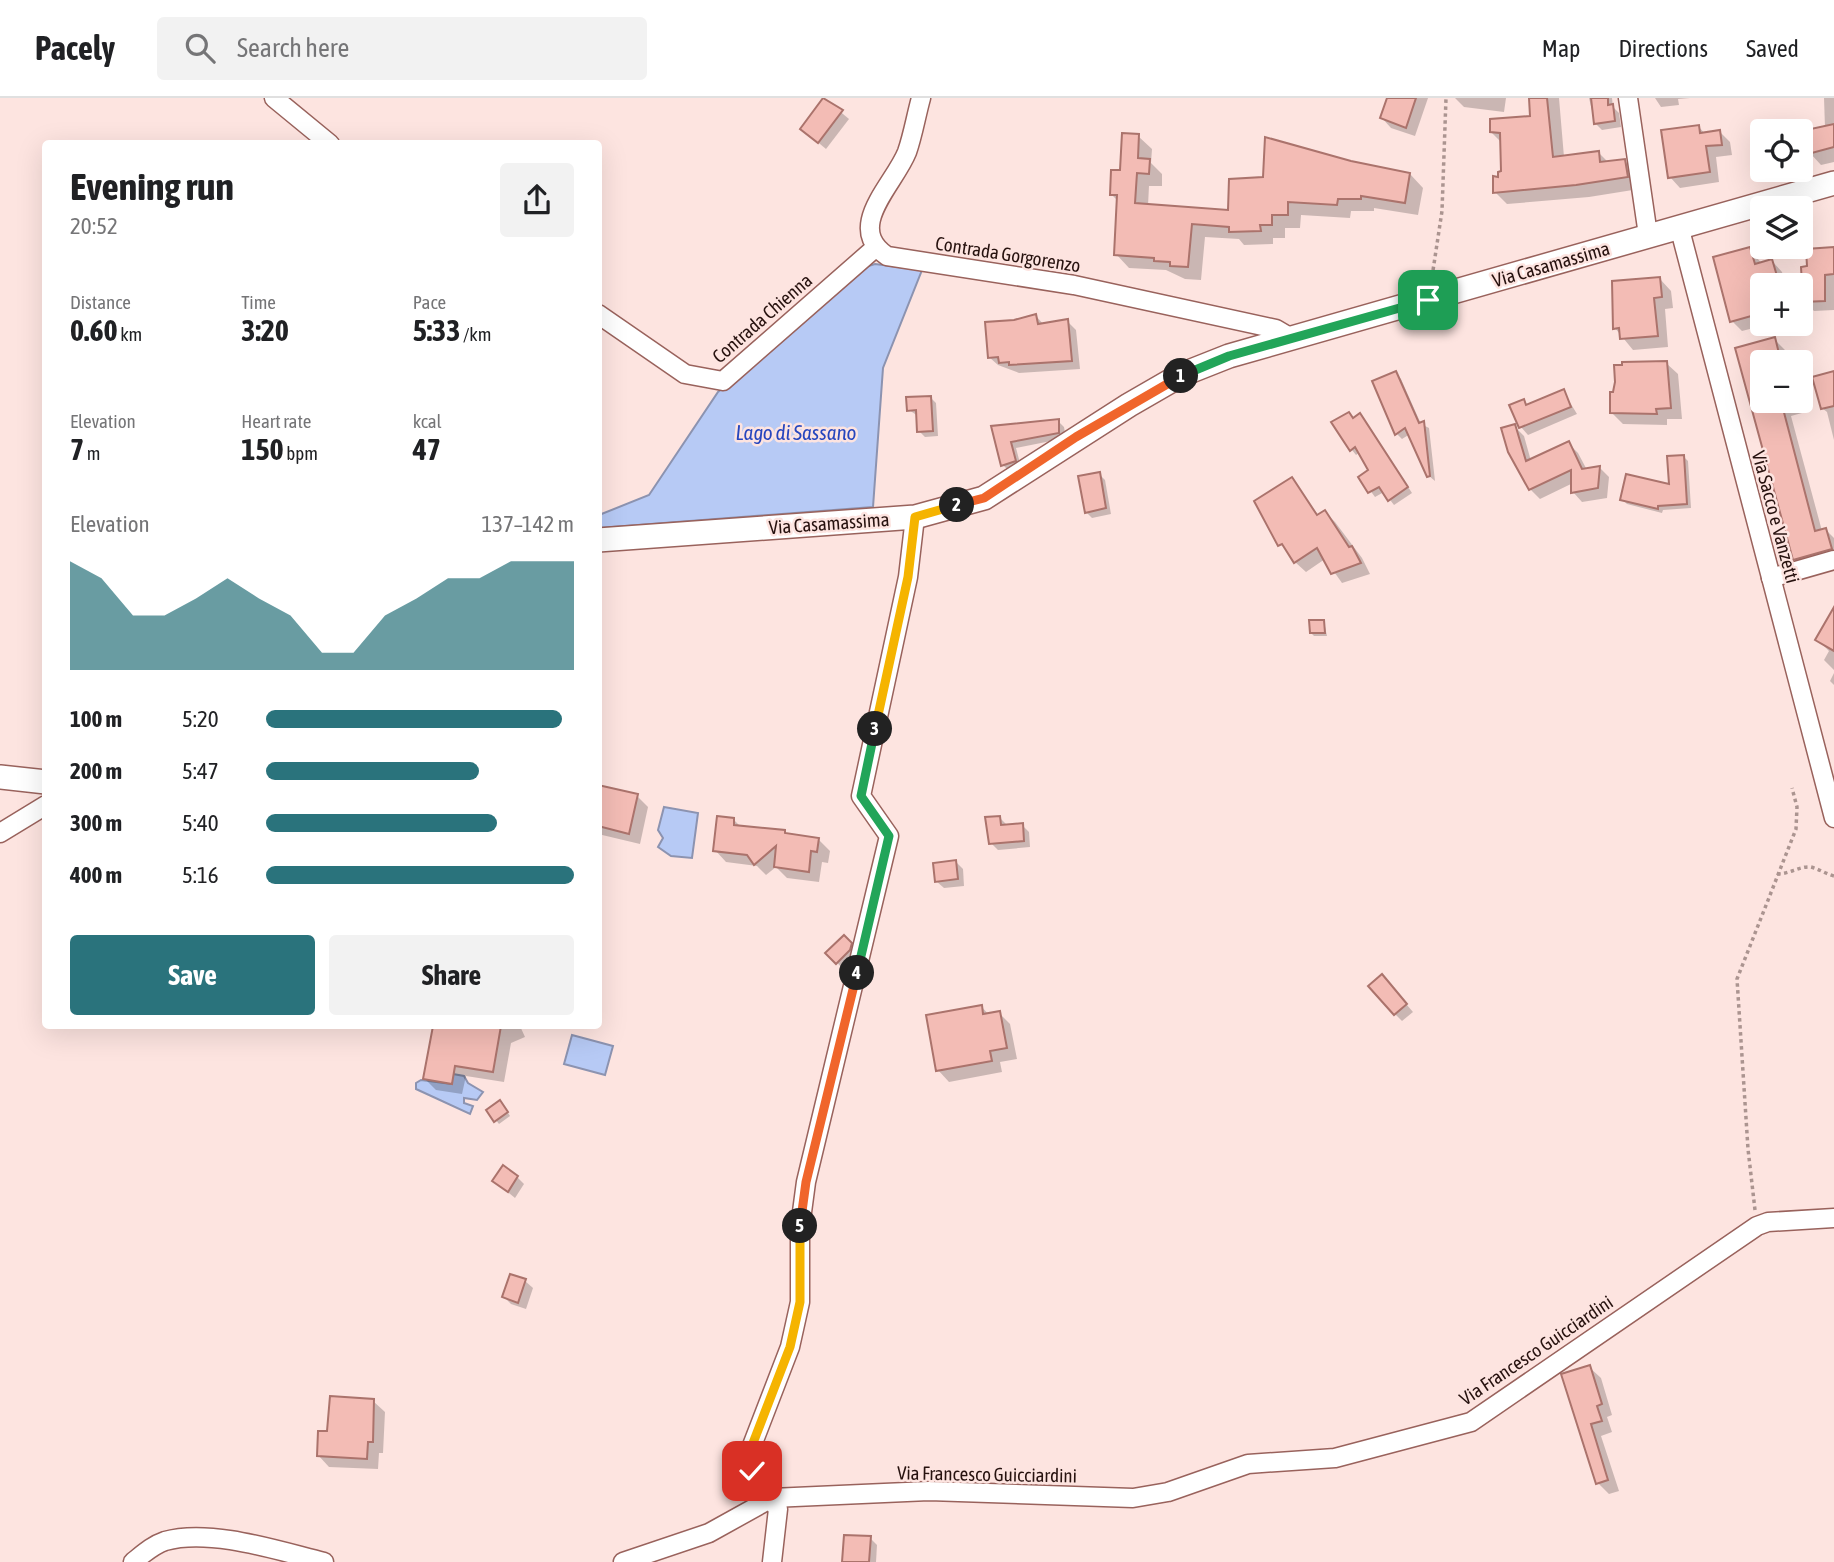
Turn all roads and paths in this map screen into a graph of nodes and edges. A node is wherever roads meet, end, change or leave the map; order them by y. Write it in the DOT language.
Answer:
graph roads {
  1 [pos="274,98"];
  2 [pos="921,98"];
  3 [pos="1446,98"];
  4 [pos="1628,98"];
  5 [pos="325,140"];
  6 [pos="1834,183"];
  7 [pos="1679,226"];
  8 [pos="1648,235"];
  9 [pos="875,248"];
  10 [pos="1428,300"];
  11 [pos="602,317"];
  12 [pos="1293,340"];
  13 [pos="915,517"];
  14 [pos="602,540"];
  15 [pos="1834,561"];
  16 [pos="1771,578"];
  17 [pos="0,777"];
  18 [pos="42,782"];
  19 [pos="1792,788"];
  20 [pos="42,807"];
  21 [pos="1834,818"];
  22 [pos="0,833"];
  23 [pos="1777,874"];
  24 [pos="1834,876"];
  25 [pos="1834,1218"];
  26 [pos="1757,1226"];
  27 [pos="777,1498"];
  28 [pos="134,1562"];
  29 [pos="324,1562"];
  30 [pos="623,1562"];
  31 [pos="772,1562"];
  1 -- 5 [label="street"];
  2 -- 9 [label="street"];
  3 -- 10 [label="path"];
  4 -- 8 [label="street"];
  6 -- 7 [label="main road, Via Casamassima"];
  7 -- 8 [label="main road, Via Casamassima"];
  7 -- 16 [label="street, Via Sacco e Vanzetti"];
  8 -- 10 [label="main road, Via Casamassima"];
  9 -- 11 [label="street, Contrada Chienna"];
  9 -- 12 [label="street, Contrada Gorgorenzo"];
  10 -- 12 [label="main road, Via Casamassima"];
  12 -- 13 [label="main road, Via Casamassima"];
  13 -- 14 [label="main road, Via Casamassima"];
  13 -- 27 [label="street"];
  15 -- 16 [label="street"];
  16 -- 21 [label="street, Via Sacco e Vanzetti"];
  17 -- 18 [label="main road"];
  19 -- 23 [label="path"];
  20 -- 22 [label="street"];
  23 -- 24 [label="path"];
  23 -- 26 [label="path"];
  25 -- 26 [label="street, Via Francesco Guicciardini"];
  26 -- 27 [label="street, Via Francesco Guicciardini"];
  27 -- 30 [label="street"];
  27 -- 31 [label="street"];
  28 -- 29 [label="street"];
}
